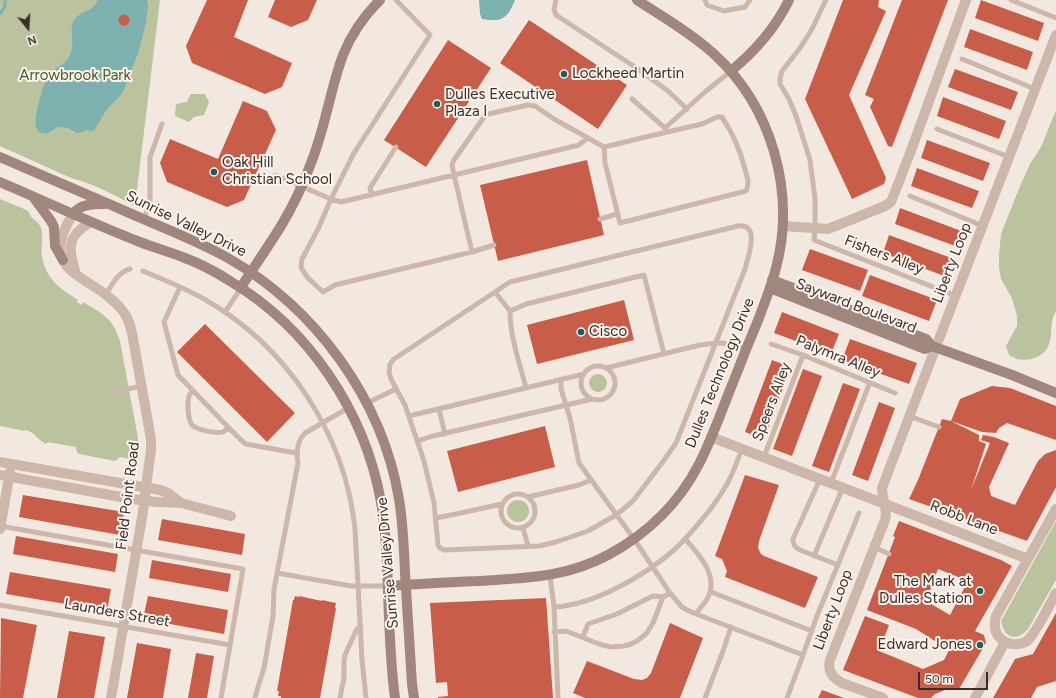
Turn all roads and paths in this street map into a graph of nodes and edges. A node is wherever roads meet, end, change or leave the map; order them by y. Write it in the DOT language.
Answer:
graph roads {
  1 [pos="380,0"];
  2 [pos="396,0"];
  3 [pos="556,0"];
  4 [pos="637,0"];
  5 [pos="705,0"];
  6 [pos="750,0"];
  7 [pos="789,0"];
  8 [pos="826,0"];
  9 [pos="966,0"];
  10 [pos="1010,0"];
  11 [pos="1056,18"];
  12 [pos="1056,35"];
  13 [pos="962,60"];
  14 [pos="731,71"];
  15 [pos="1035,89"];
  16 [pos="632,99"];
  17 [pos="687,109"];
  18 [pos="162,124"];
  19 [pos="937,129"];
  20 [pos="666,130"];
  21 [pos="587,138"];
  22 [pos="396,147"];
  23 [pos="604,147"];
  24 [pos="0,157"];
  25 [pos="1008,157"];
  26 [pos="275,175"];
  27 [pos="454,175"];
  28 [pos="0,182"];
  29 [pos="301,187"];
  30 [pos="372,195"];
  31 [pos="33,196"];
  32 [pos="910,196"];
  33 [pos="331,200"];
  34 [pos="109,204"];
  35 [pos="73,214"];
  36 [pos="617,214"];
  37 [pos="144,219"];
  38 [pos="600,219"];
  39 [pos="91,222"];
  40 [pos="783,226"];
  41 [pos="983,226"];
  42 [pos="815,229"];
  43 [pos="494,245"];
  44 [pos="472,252"];
  45 [pos="63,260"];
  46 [pos="130,269"];
  47 [pos="143,271"];
  48 [pos="250,272"];
  49 [pos="76,274"];
  50 [pos="771,284"];
  51 [pos="180,287"];
  52 [pos="241,287"];
  53 [pos="495,292"];
  54 [pos="106,294"];
  55 [pos="956,296"];
  56 [pos="510,311"];
  57 [pos="225,312"];
  58 [pos="716,343"];
  59 [pos="772,344"];
  60 [pos="934,346"];
  61 [pos="746,350"];
  62 [pos="664,354"];
  63 [pos="803,355"];
  64 [pos="606,368"];
  65 [pos="584,374"];
  66 [pos="561,380"];
  67 [pos="870,382"];
  68 [pos="142,386"];
  69 [pos="526,388"];
  70 [pos="396,389"];
  71 [pos="192,391"];
  72 [pos="114,392"];
  73 [pos="1056,392"];
  74 [pos="895,393"];
  75 [pos="592,399"];
  76 [pos="366,403"];
  77 [pos="566,405"];
  78 [pos="348,408"];
  79 [pos="439,409"];
  80 [pos="409,416"];
  81 [pos="909,416"];
  82 [pos="322,423"];
  83 [pos="939,427"];
  84 [pos="229,428"];
  85 [pos="445,434"];
  86 [pos="711,437"];
  87 [pos="418,441"];
  88 [pos="742,449"];
  89 [pos="296,453"];
  90 [pos="764,457"];
  91 [pos="0,462"];
  92 [pos="12,464"];
  93 [pos="5,476"];
  94 [pos="820,479"];
  95 [pos="591,480"];
  96 [pos="831,483"];
  97 [pos="146,487"];
  98 [pos="843,487"];
  99 [pos="528,497"];
  100 [pos="144,500"];
  101 [pos="181,503"];
  102 [pos="502,504"];
  103 [pos="887,504"];
  104 [pos="1056,509"];
  105 [pos="859,513"];
  106 [pos="616,515"];
  107 [pos="231,516"];
  108 [pos="436,518"];
  109 [pos="0,527"];
  110 [pos="523,528"];
  111 [pos="685,538"];
  112 [pos="634,539"];
  113 [pos="528,546"];
  114 [pos="874,547"];
  115 [pos="137,550"];
  116 [pos="889,554"];
  117 [pos="814,556"];
  118 [pos="1028,559"];
  119 [pos="838,565"];
  120 [pos="652,566"];
  121 [pos="277,574"];
  122 [pos="550,575"];
  123 [pos="406,585"];
  124 [pos="388,586"];
  125 [pos="359,587"];
  126 [pos="710,592"];
  127 [pos="670,593"];
  128 [pos="1056,593"];
  129 [pos="663,597"];
  130 [pos="0,605"];
  131 [pos="554,607"];
  132 [pos="696,614"];
  133 [pos="123,626"];
  134 [pos="361,627"];
  135 [pos="731,627"];
  136 [pos="554,632"];
  137 [pos="812,632"];
  138 [pos="582,638"];
  139 [pos="1005,642"];
  140 [pos="230,645"];
  141 [pos="803,655"];
  142 [pos="111,698"];
  143 [pos="221,698"];
  144 [pos="255,698"];
  145 [pos="340,698"];
  146 [pos="366,698"];
  147 [pos="395,698"];
  148 [pos="414,698"];
  149 [pos="558,698"];
  150 [pos="705,698"];
  151 [pos="787,698"];
  152 [pos="883,698"];
  153 [pos="975,698"];
  1 -- 29 [label="street"];
  2 -- 33 [label="lane"];
  3 -- 17 [label="lane"];
  4 -- 14 [label="street, Dulles Technology Drive"];
  5 -- 6 [label="lane"];
  7 -- 14 [label="street"];
  8 -- 42 [label="lane"];
  9 -- 42 [label="street"];
  10 -- 11 [label="lane"];
  12 -- 15 [label="street, Liberty Loop"];
  13 -- 15 [label="lane"];
  14 -- 17 [label="lane"];
  14 -- 40 [label="street, Dulles Technology Drive"];
  15 -- 25 [label="street, Liberty Loop"];
  16 -- 20 [label="lane"];
  17 -- 20 [label="lane"];
  18 -- 37 [label="lane"];
  19 -- 25 [label="lane"];
  20 -- 23 [label="lane"];
  20 -- 36 [label="lane"];
  21 -- 23 [label="lane"];
  21 -- 27 [label="lane"];
  21 -- 27 [label="lane"];
  22 -- 30 [label="lane"];
  23 -- 36 [label="lane"];
  24 -- 34 [label="street, Sunrise Valley Drive"];
  25 -- 41 [label="street, Liberty Loop"];
  26 -- 29 [label="lane"];
  27 -- 30 [label="lane"];
  27 -- 44 [label="lane"];
  28 -- 31 [label="street, Sunrise Valley Drive"];
  29 -- 33 [label="lane"];
  29 -- 48 [label="street"];
  30 -- 33 [label="lane"];
  31 -- 35 [label="street, Sunrise Valley Drive"];
  31 -- 45 [label="street"];
  32 -- 41 [label="lane"];
  33 -- 44 [label="lane"];
  34 -- 35 [label="street"];
  34 -- 37 [label="street, Sunrise Valley Drive"];
  35 -- 39 [label="street, Sunrise Valley Drive"];
  35 -- 45 [label="street"];
  36 -- 38 [label="lane"];
  37 -- 48 [label="street, Sunrise Valley Drive"];
  39 -- 49 [label="street"];
  39 -- 52 [label="street, Sunrise Valley Drive"];
  40 -- 42 [label="street"];
  40 -- 50 [label="street, Dulles Technology Drive"];
  41 -- 55 [label="street, Liberty Loop"];
  42 -- 55 [label="lane, Fishers Alley"];
  43 -- 44 [label="lane"];
  45 -- 49 [label="street, Field Point Road"];
  46 -- 54 [label="lane"];
  47 -- 51 [label="lane"];
  48 -- 52 [label="street"];
  48 -- 76 [label="street, Sunrise Valley Drive"];
  49 -- 54 [label="street, Field Point Road"];
  50 -- 60 [label="street, Sayward Boulevard"];
  50 -- 61 [label="street, Dulles Technology Drive"];
  51 -- 57 [label="lane"];
  51 -- 71 [label="lane"];
  52 -- 57 [label="lane"];
  52 -- 78 [label="street, Sunrise Valley Drive"];
  53 -- 56 [label="lane"];
  53 -- 58 [label="lane"];
  53 -- 70 [label="lane"];
  54 -- 68 [label="street, Field Point Road"];
  55 -- 60 [label="street, Liberty Loop"];
  56 -- 62 [label="lane"];
  56 -- 69 [label="lane"];
  57 -- 82 [label="lane"];
  58 -- 61 [label="lane"];
  58 -- 62 [label="lane"];
  58 -- 106 [label="lane"];
  59 -- 63 [label="lane, Palymra Alley"];
  60 -- 73 [label="street, Sayward Boulevard"];
  60 -- 81 [label="street, Liberty Loop"];
  61 -- 86 [label="street, Dulles Technology Drive"];
  62 -- 64 [label="lane"];
  63 -- 67 [label="lane, Palymra Alley"];
  63 -- 90 [label="lane, Speers Alley"];
  64 -- 65 [label="lane"];
  64 -- 75 [label="lane"];
  65 -- 66 [label="lane"];
  65 -- 75 [label="lane"];
  66 -- 69 [label="lane"];
  66 -- 77 [label="lane"];
  67 -- 74 [label="lane, Palymra Alley"];
  67 -- 96 [label="lane"];
  68 -- 72 [label="lane"];
  68 -- 97 [label="street, Field Point Road"];
  69 -- 79 [label="lane"];
  70 -- 76 [label="lane"];
  70 -- 80 [label="lane"];
  71 -- 84 [label="lane"];
  71 -- 84 [label="lane"];
  75 -- 77 [label="lane"];
  76 -- 123 [label="street, Sunrise Valley Drive"];
  77 -- 85 [label="lane"];
  77 -- 95 [label="lane"];
  78 -- 82 [label="lane"];
  78 -- 124 [label="street, Sunrise Valley Drive"];
  79 -- 80 [label="lane"];
  79 -- 85 [label="lane"];
  80 -- 87 [label="lane"];
  81 -- 83 [label="lane"];
  81 -- 103 [label="street, Liberty Loop"];
  82 -- 89 [label="lane"];
  82 -- 125 [label="lane"];
  84 -- 89 [label="lane"];
  85 -- 87 [label="lane"];
  86 -- 88 [label="street"];
  86 -- 112 [label="street, Dulles Technology Drive"];
  87 -- 108 [label="lane"];
  88 -- 90 [label="street"];
  88 -- 111 [label="lane"];
  89 -- 121 [label="lane"];
  90 -- 94 [label="street"];
  91 -- 92 [label="street"];
  92 -- 93 [label="street"];
  92 -- 97 [label="street"];
  93 -- 100 [label="street"];
  93 -- 109 [label="street"];
  94 -- 96 [label="street"];
  94 -- 117 [label="lane"];
  95 -- 99 [label="lane"];
  95 -- 106 [label="lane"];
  96 -- 98 [label="street"];
  97 -- 100 [label="street, Field Point Road"];
  97 -- 101 [label="street"];
  98 -- 103 [label="street"];
  98 -- 117 [label="lane"];
  99 -- 102 [label="lane"];
  99 -- 110 [label="lane"];
  100 -- 101 [label="street"];
  100 -- 115 [label="street, Field Point Road"];
  101 -- 107 [label="street"];
  102 -- 108 [label="lane"];
  102 -- 110 [label="lane"];
  103 -- 114 [label="street, Liberty Loop"];
  103 -- 118 [label="street, Robb Lane"];
  104 -- 118 [label="street"];
  105 -- 119 [label="lane"];
  106 -- 112 [label="lane"];
  106 -- 113 [label="lane"];
  108 -- 113 [label="lane"];
  109 -- 115 [label="lane"];
  110 -- 113 [label="lane"];
  111 -- 120 [label="lane"];
  111 -- 126 [label="lane"];
  112 -- 120 [label="lane"];
  112 -- 122 [label="street, Dulles Technology Drive"];
  114 -- 116 [label="lane"];
  114 -- 152 [label="street, Liberty Loop"];
  115 -- 133 [label="street, Field Point Road"];
  115 -- 140 [label="lane"];
  117 -- 119 [label="lane"];
  118 -- 139 [label="street"];
  119 -- 137 [label="lane"];
  120 -- 127 [label="lane"];
  120 -- 131 [label="lane"];
  121 -- 125 [label="lane"];
  121 -- 144 [label="lane"];
  122 -- 123 [label="street, Dulles Technology Drive"];
  122 -- 131 [label="lane"];
  123 -- 124 [label="street, Dulles Technology Drive"];
  123 -- 148 [label="street, Sunrise Valley Drive"];
  124 -- 125 [label="lane"];
  124 -- 147 [label="street, Sunrise Valley Drive"];
  125 -- 134 [label="lane"];
  126 -- 132 [label="lane"];
  126 -- 137 [label="lane"];
  127 -- 129 [label="lane"];
  127 -- 132 [label="lane"];
  128 -- 139 [label="street"];
  129 -- 138 [label="lane"];
  129 -- 138 [label="lane"];
  130 -- 133 [label="lane, Launders Street"];
  131 -- 136 [label="lane"];
  132 -- 135 [label="lane"];
  133 -- 140 [label="lane, Launders Street"];
  133 -- 142 [label="street, Field Point Road"];
  134 -- 145 [label="lane"];
  134 -- 146 [label="lane"];
  135 -- 141 [label="lane"];
  135 -- 150 [label="lane"];
  136 -- 138 [label="lane"];
  136 -- 149 [label="lane"];
  137 -- 141 [label="lane"];
  139 -- 153 [label="street"];
  140 -- 143 [label="lane"];
  141 -- 151 [label="lane"];
}
